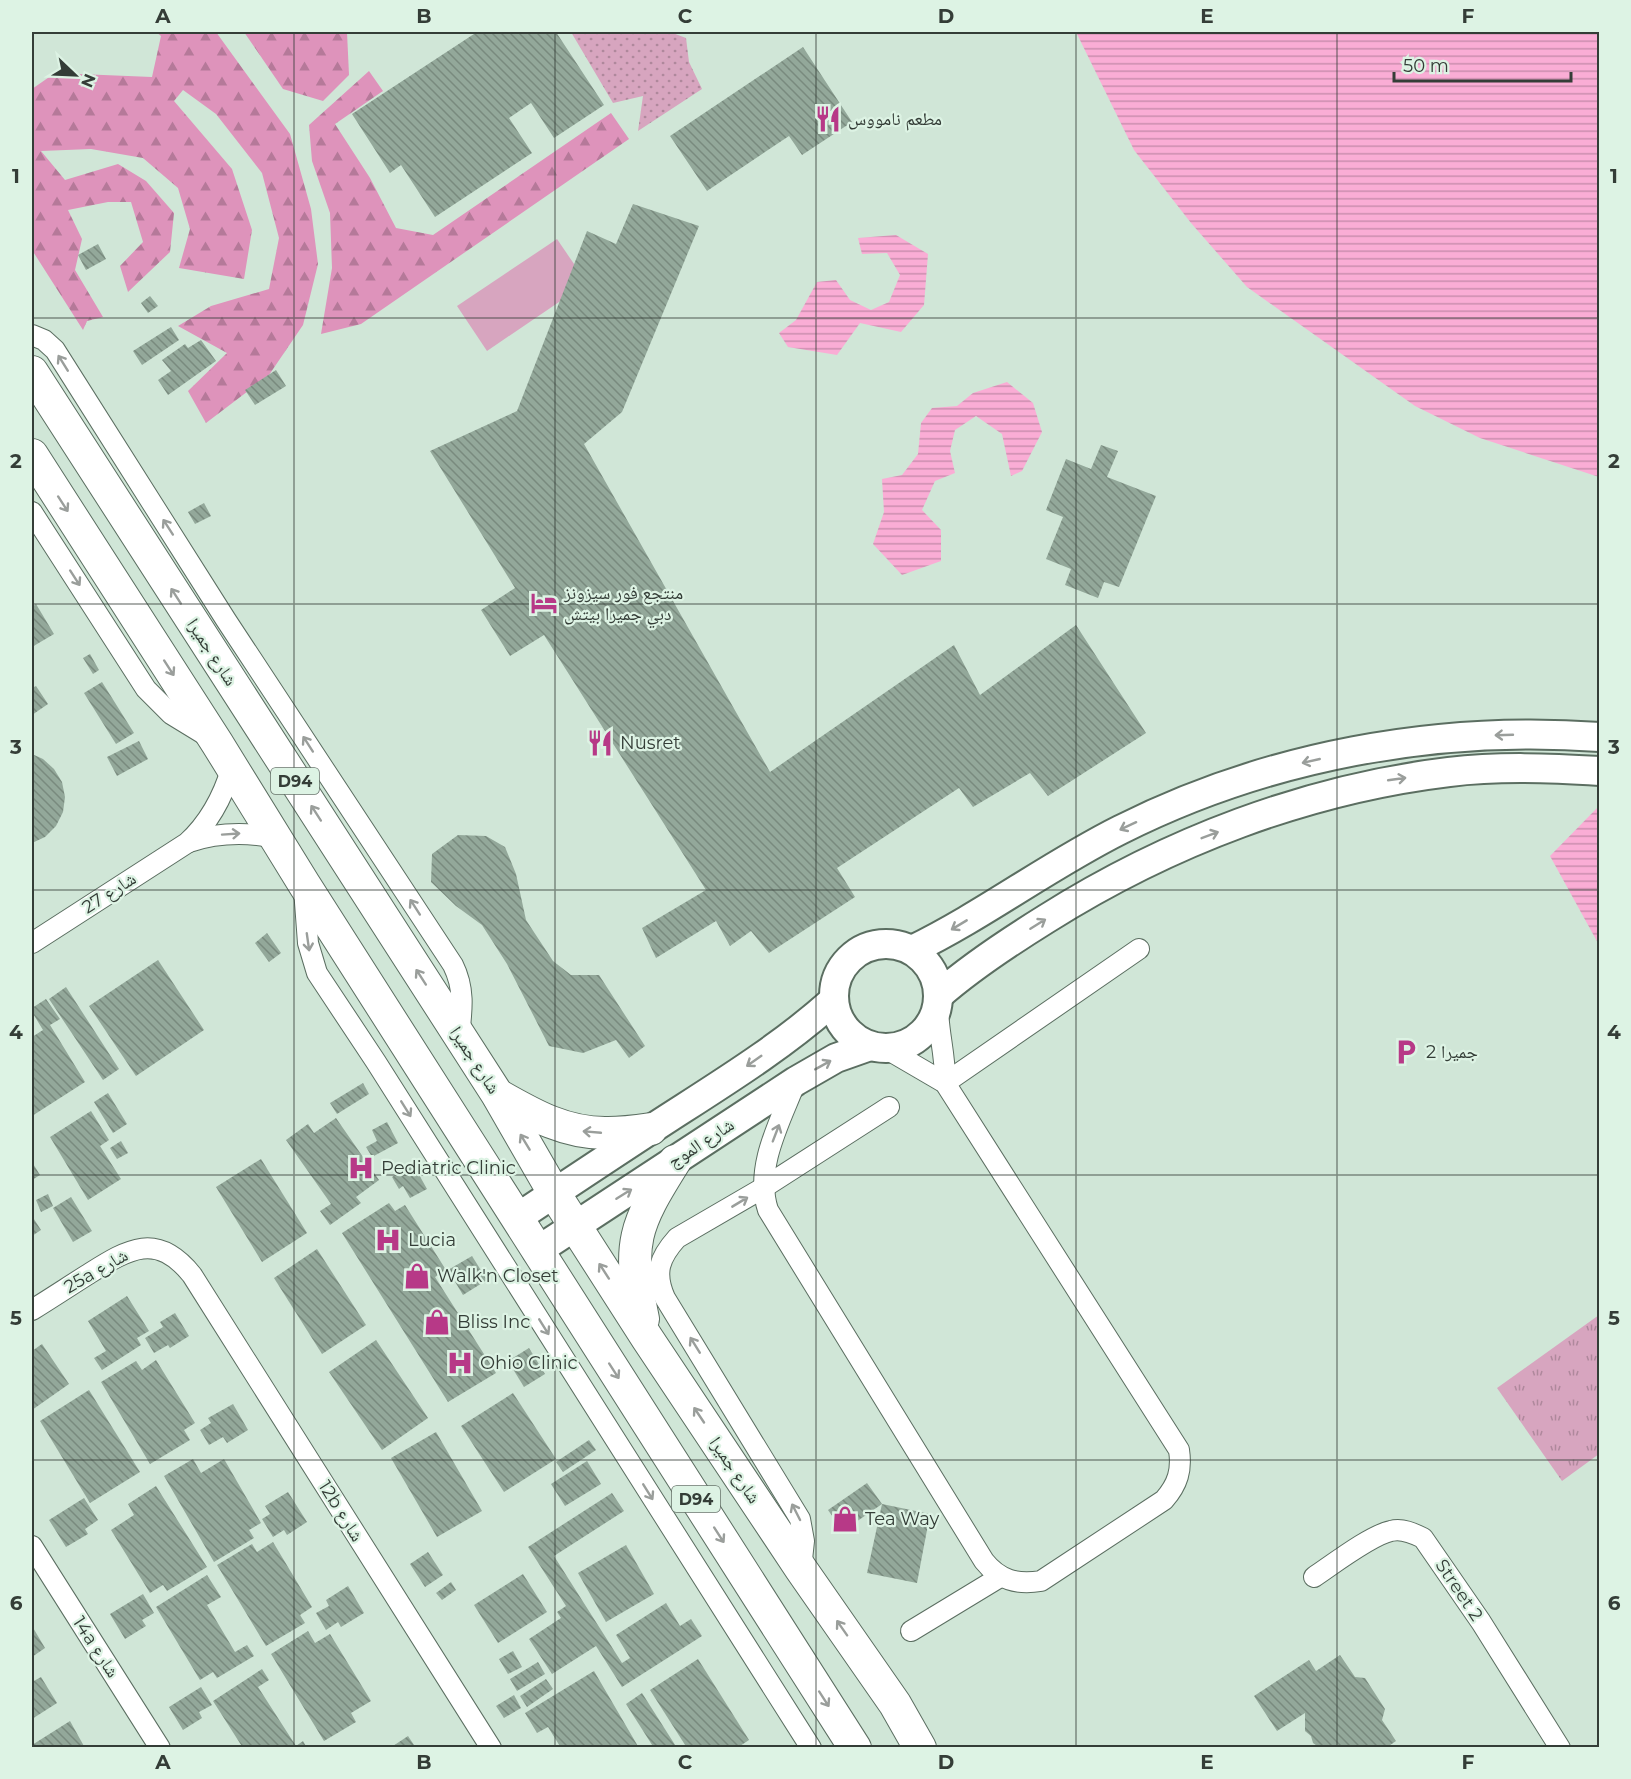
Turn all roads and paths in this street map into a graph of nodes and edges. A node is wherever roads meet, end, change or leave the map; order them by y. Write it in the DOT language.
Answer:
graph roads {
  1 [pos="32,335"];
  2 [pos="32,372"];
  3 [pos="32,455"];
  4 [pos="32,512"];
  5 [pos="1599,737"];
  6 [pos="225,755"];
  7 [pos="1599,771"];
  8 [pos="277,838"];
  9 [pos="187,843"];
  10 [pos="304,884"];
  11 [pos="32,944"];
  12 [pos="1139,949"];
  13 [pos="912,950"];
  14 [pos="939,998"];
  15 [pos="834,1000"];
  16 [pos="459,1036"];
  17 [pos="877,1047"];
  18 [pos="796,1081"];
  19 [pos="945,1083"];
  20 [pos="497,1094"];
  21 [pos="889,1107"];
  22 [pos="651,1129"];
  23 [pos="675,1161"];
  24 [pos="763,1188"];
  25 [pos="554,1193"];
  26 [pos="517,1218"];
  27 [pos="575,1227"];
  28 [pos="537,1251"];
  29 [pos="192,1275"];
  30 [pos="32,1310"];
  31 [pos="647,1338"];
  32 [pos="32,1546"];
  33 [pos="801,1569"];
  34 [pos="1000,1577"];
  35 [pos="1314,1577"];
  36 [pos="911,1631"];
  37 [pos="160,1748"];
  38 [pos="491,1748"];
  39 [pos="811,1748"];
  40 [pos="855,1748"];
  41 [pos="920,1748"];
  42 [pos="1560,1748"];
  16 -- 1 [label="street, one-way"];
  16 -- 2 [label="main road, شارع جميرا / D94, one-way"];
  3 -- 6 [label="main road, D94, one-way"];
  4 -- 6 [label="street, one-way"];
  5 -- 13 [label="street, one-way"];
  6 -- 8 [label="main road, D94"];
  6 -- 9 [label="street, شارع 27"];
  14 -- 7 [label="street, one-way"];
  9 -- 8 [label="street, شارع 27, one-way"];
  8 -- 10 [label="main road, D94"];
  9 -- 11 [label="street, شارع 27"];
  10 -- 26 [label="main road, D94"];
  10 -- 39 [label="street, one-way"];
  12 -- 19 [label="street"];
  13 -- 14 [label="street"];
  13 -- 15 [label="street"];
  14 -- 17 [label="street"];
  14 -- 19 [label="street"];
  15 -- 17 [label="street"];
  15 -- 22 [label="street, one-way"];
  16 -- 20 [label="main road, شارع جميرا / D94"];
  18 -- 17 [label="street, شارع الموج, one-way"];
  17 -- 19 [label="street"];
  18 -- 23 [label="street, شارع الموج"];
  24 -- 18 [label="street, one-way"];
  19 -- 34 [label="street"];
  22 -- 20 [label="main road, one-way"];
  25 -- 20 [label="main road, شارع جميرا / D94, one-way"];
  21 -- 24 [label="street"];
  22 -- 25 [label="street"];
  27 -- 23 [label="street, شارع الموج, one-way"];
  23 -- 31 [label="main road"];
  33 -- 24 [label="street, one-way"];
  24 -- 34 [label="street"];
  25 -- 26 [label="street"];
  25 -- 27 [label="main road, شارع جميرا / D94"];
  26 -- 28 [label="main road, D94"];
  27 -- 28 [label="street, شارع الموج"];
  31 -- 27 [label="main road, شارع جميرا / D94, one-way"];
  28 -- 40 [label="main road, D94, one-way"];
  29 -- 30 [label="street, 25a شارع"];
  29 -- 38 [label="street, 12b شارع"];
  33 -- 31 [label="main road, شارع جميرا / D94, one-way"];
  32 -- 37 [label="street, 14a شارع"];
  41 -- 33 [label="main road, شارع جميرا / D94, one-way"];
  34 -- 36 [label="street"];
  35 -- 42 [label="street, Street 2"];
}
